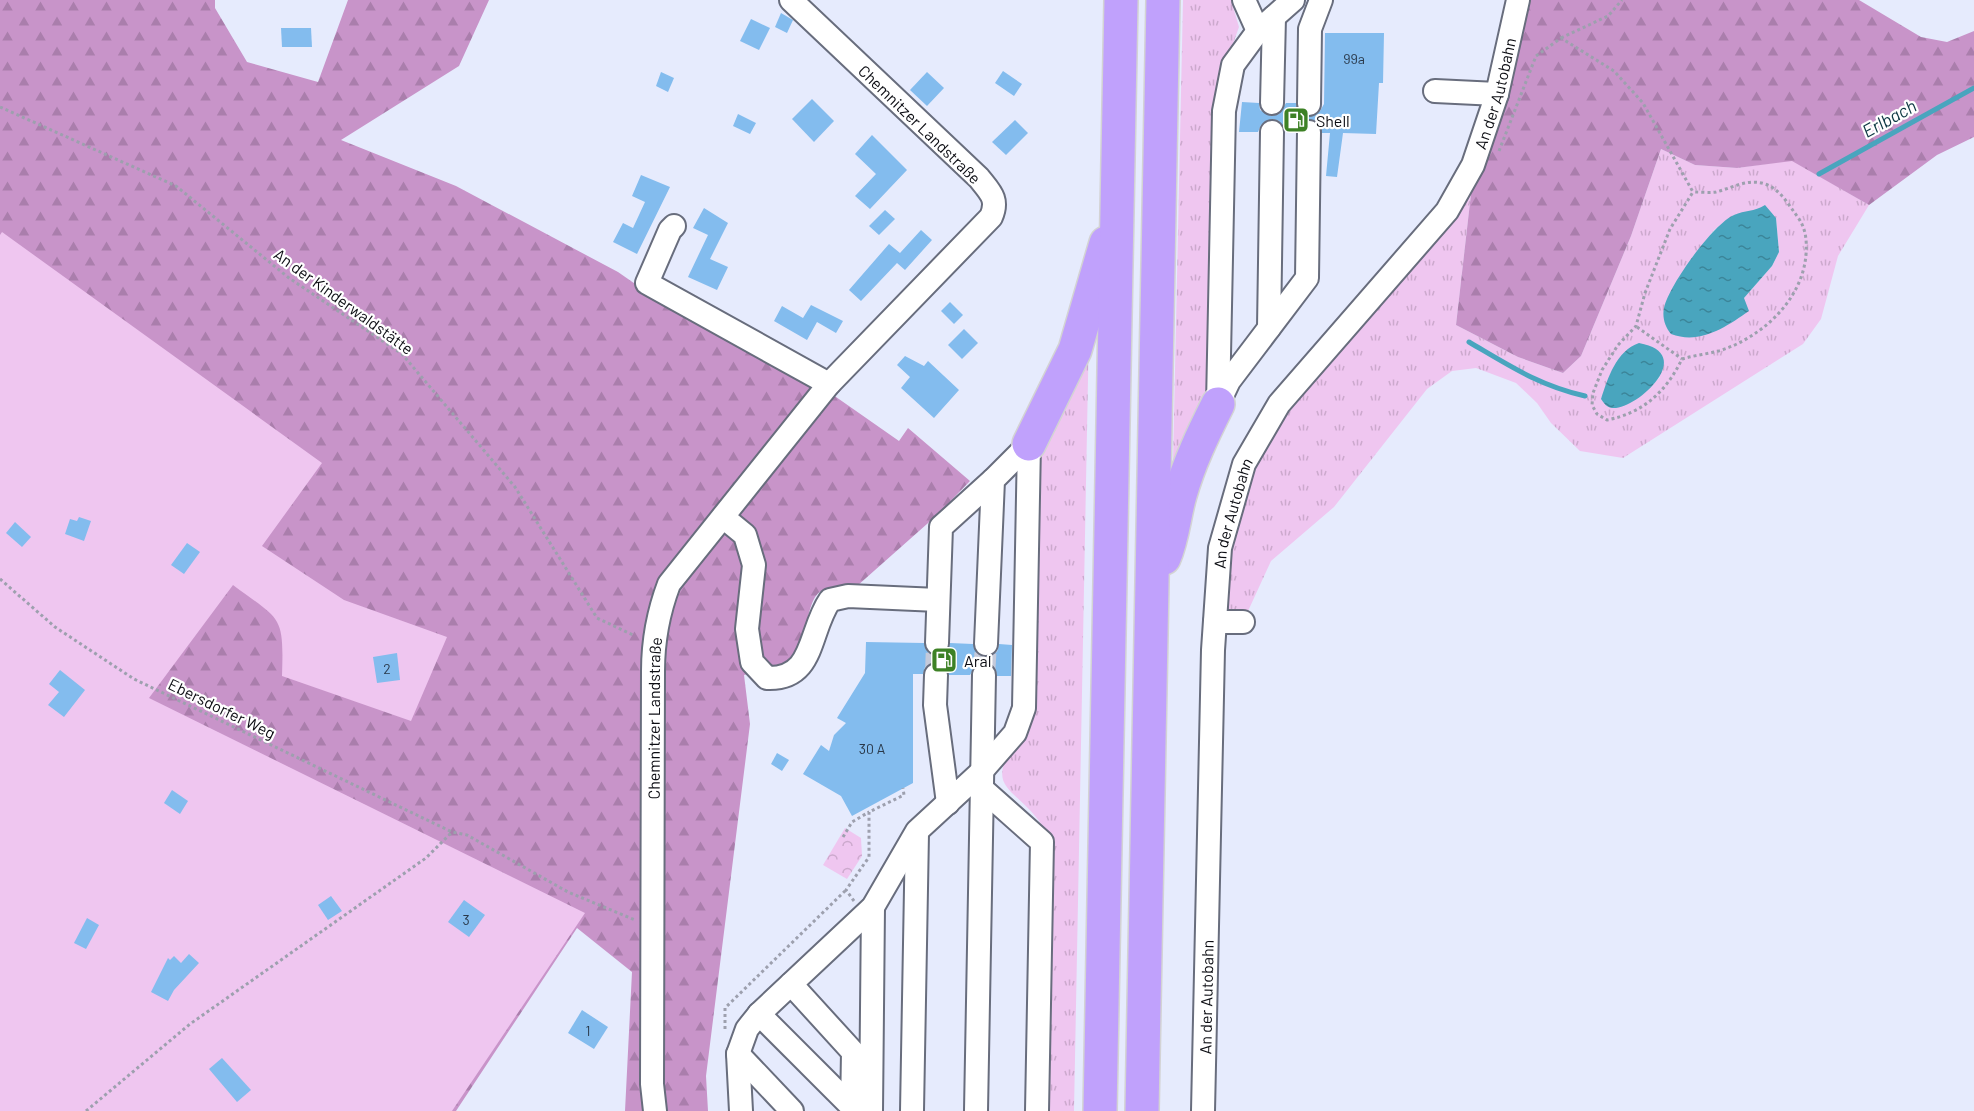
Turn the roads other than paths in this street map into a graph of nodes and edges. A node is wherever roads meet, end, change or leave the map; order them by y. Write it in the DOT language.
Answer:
graph roads {
  1 [pos="791,0"];
  2 [pos="1120,0"];
  3 [pos="1163,0"];
  4 [pos="1244,0"];
  5 [pos="1292,0"];
  6 [pos="1321,0"];
  7 [pos="1518,0"];
  8 [pos="1266,24"];
  9 [pos="1435,92"];
  10 [pos="1497,94"];
  11 [pos="1272,103"];
  12 [pos="1309,104"];
  13 [pos="1272,132"];
  14 [pos="1308,132"];
  15 [pos="1117,213"];
  16 [pos="674,226"];
  17 [pos="1269,328"];
  18 [pos="829,384"];
  19 [pos="1218,404"];
  20 [pos="1029,444"];
  21 [pos="993,480"];
  22 [pos="723,517"];
  23 [pos="1151,587"];
  24 [pos="938,600"];
  25 [pos="1215,622"];
  26 [pos="1243,622"];
  27 [pos="937,643"];
  28 [pos="986,644"];
  29 [pos="936,675"];
  30 [pos="984,675"];
  31 [pos="980,780"];
  32 [pos="948,803"];
  33 [pos="917,831"];
  34 [pos="873,907"];
  35 [pos="791,984"];
  36 [pos="759,1014"];
  37 [pos="738,1054"];
  38 [pos="858,1110"];
  39 [pos="655,1111"];
  40 [pos="741,1111"];
  41 [pos="792,1111"];
  42 [pos="912,1111"];
  43 [pos="976,1111"];
  44 [pos="1037,1111"];
  45 [pos="1100,1111"];
  46 [pos="1142,1111"];
  47 [pos="1203,1111"];
  1 -- 18 [label="street, Chemnitzer Landstraße"];
  2 -- 15 [label="highway"];
  3 -- 23 [label="highway"];
  4 -- 8 [label="street"];
  5 -- 8 [label="street"];
  6 -- 12 [label="street"];
  7 -- 10 [label="street, An der Autobahn"];
  8 -- 11 [label="street"];
  8 -- 19 [label="street"];
  9 -- 10 [label="street"];
  10 -- 25 [label="street, An der Autobahn"];
  13 -- 17 [label="street"];
  14 -- 17 [label="street"];
  15 -- 20 [label="highway"];
  15 -- 45 [label="highway"];
  16 -- 18 [label="street"];
  17 -- 19 [label="street"];
  18 -- 22 [label="street, Chemnitzer Landstraße"];
  19 -- 23 [label="highway"];
  20 -- 21 [label="street"];
  20 -- 31 [label="street"];
  21 -- 24 [label="street"];
  21 -- 28 [label="street"];
  22 -- 24 [label="street"];
  22 -- 39 [label="street, Chemnitzer Landstraße"];
  23 -- 46 [label="highway"];
  24 -- 27 [label="street"];
  25 -- 26 [label="street"];
  25 -- 47 [label="street, An der Autobahn"];
  29 -- 32 [label="street"];
  30 -- 31 [label="street"];
  31 -- 32 [label="street"];
  31 -- 43 [label="street"];
  31 -- 44 [label="street"];
  32 -- 33 [label="street"];
  33 -- 34 [label="street"];
  33 -- 42 [label="street"];
  34 -- 35 [label="street"];
  34 -- 38 [label="street"];
  35 -- 36 [label="street"];
  35 -- 38 [label="street"];
  36 -- 37 [label="street"];
  36 -- 38 [label="street"];
  37 -- 40 [label="street"];
  37 -- 41 [label="street"];
}
